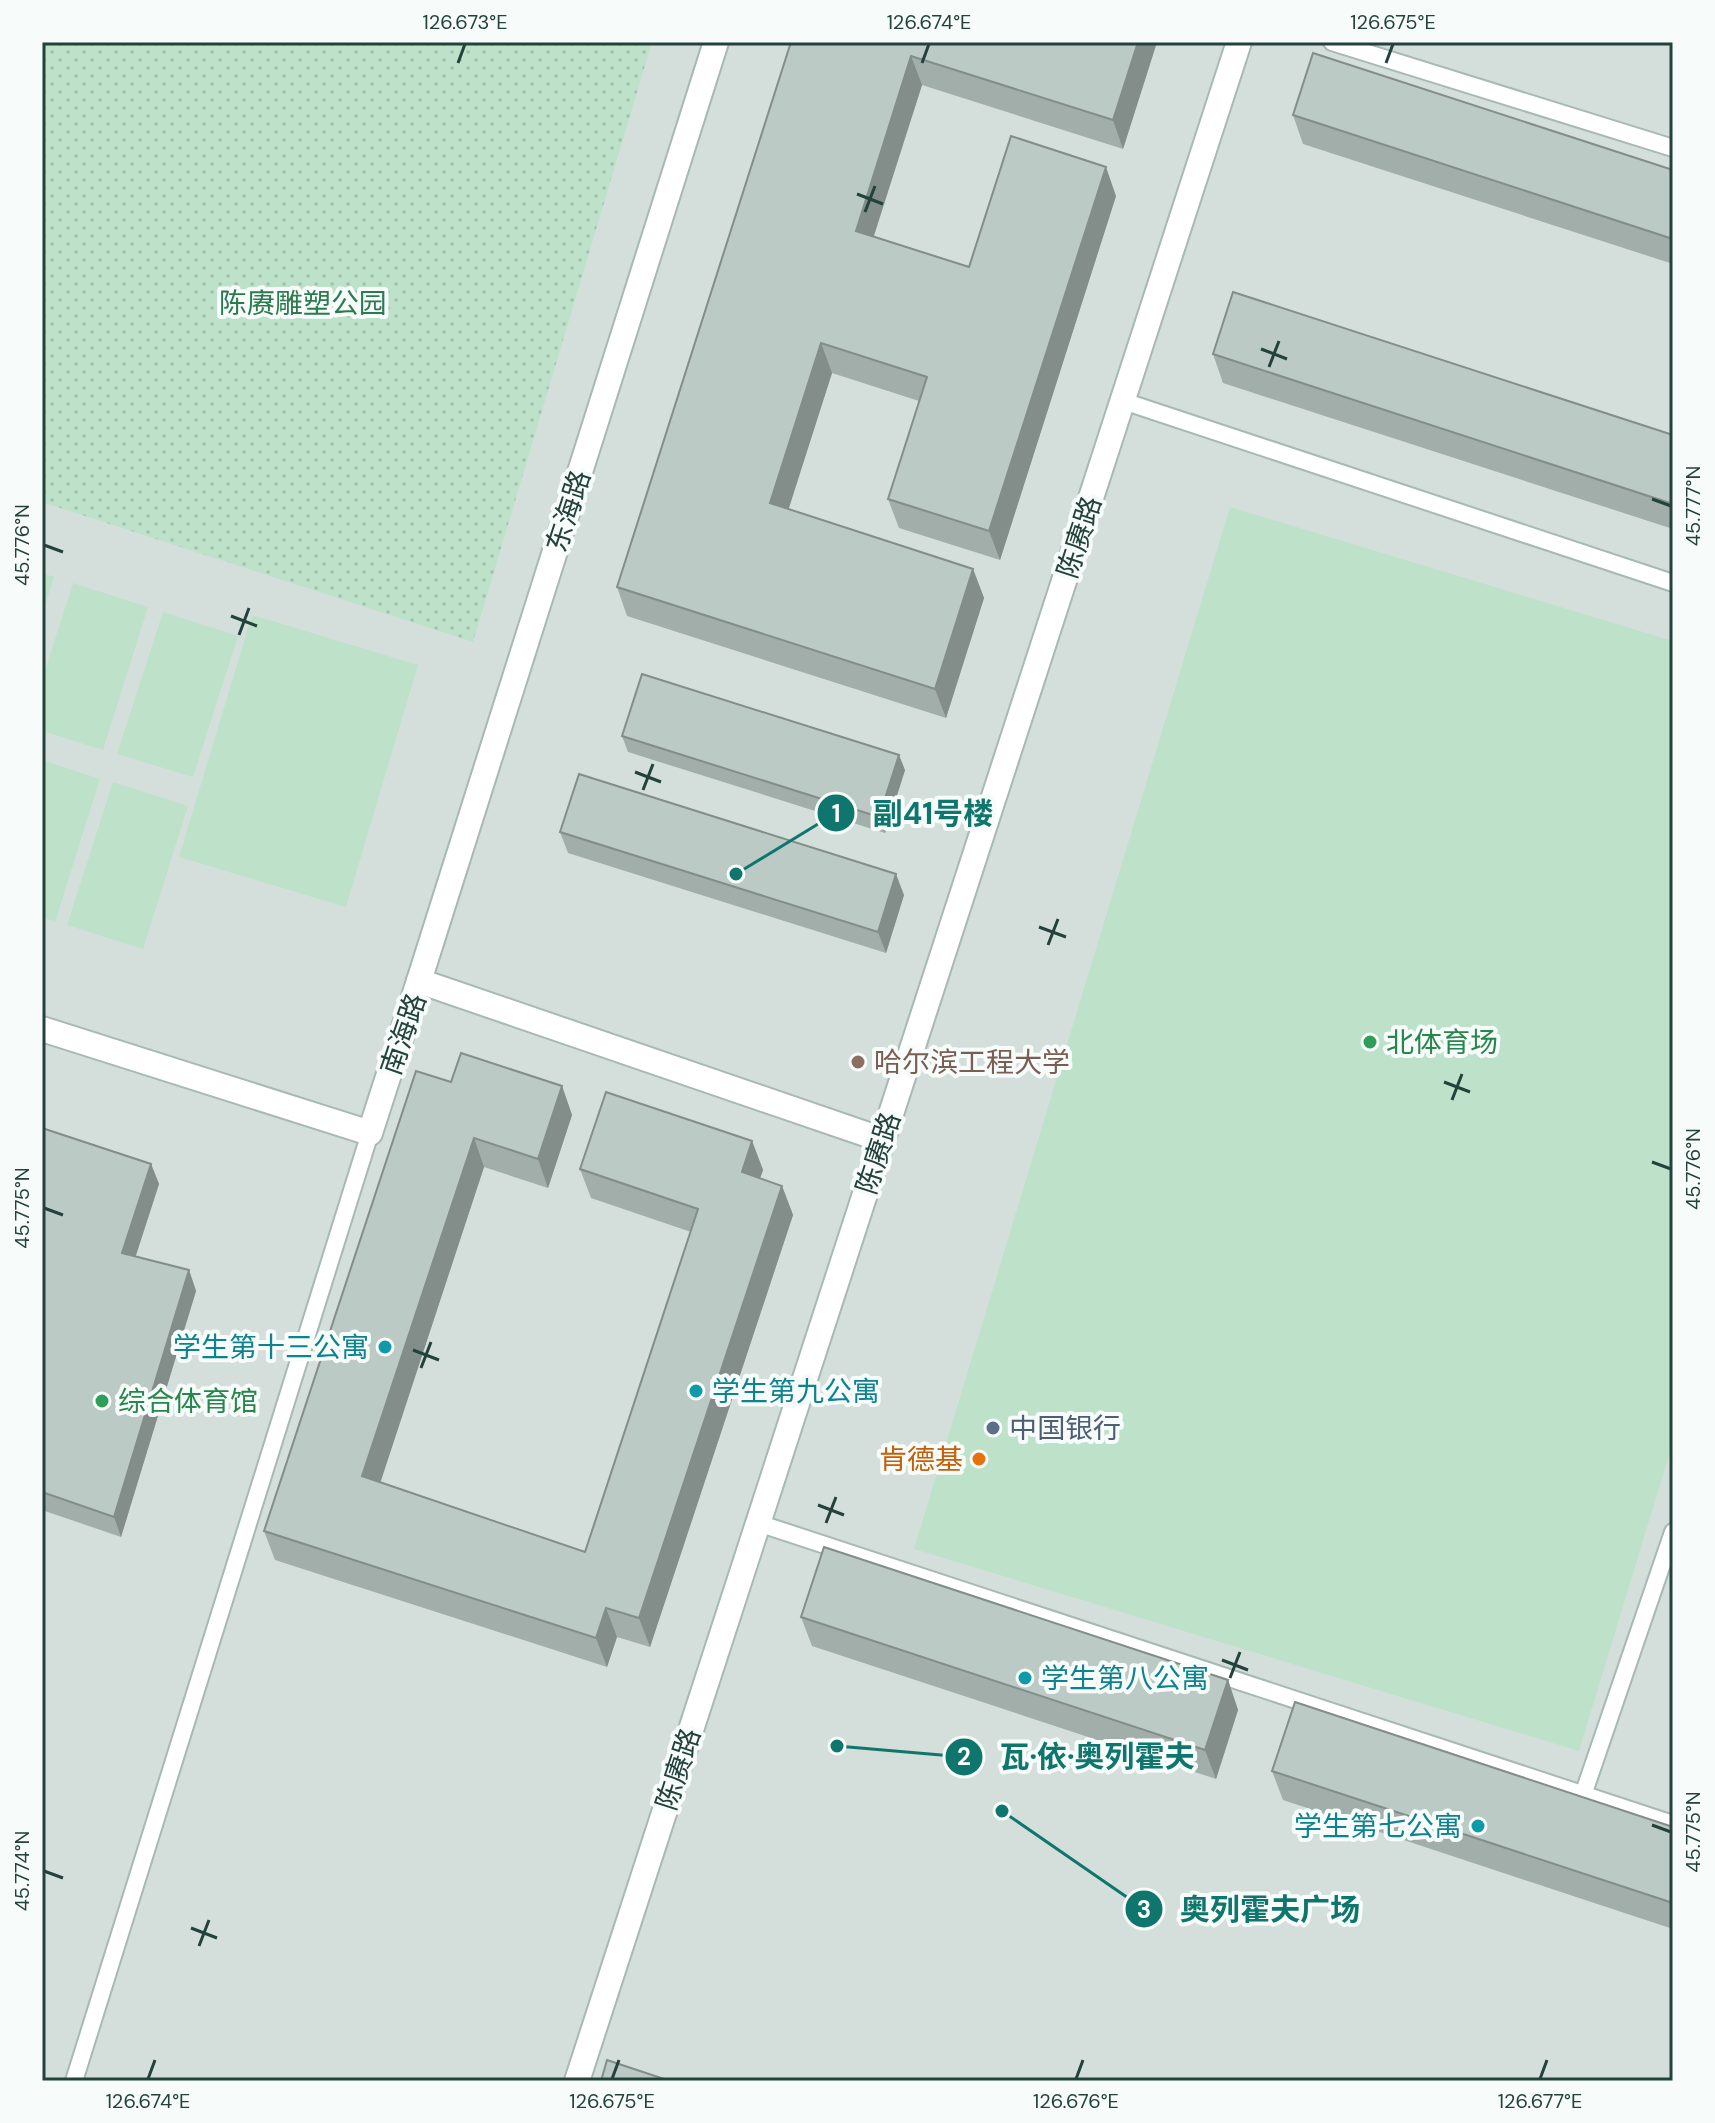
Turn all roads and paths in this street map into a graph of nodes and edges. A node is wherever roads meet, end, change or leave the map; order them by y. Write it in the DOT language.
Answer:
graph roads {
  1 [pos="716,42"];
  2 [pos="1239,42"];
  3 [pos="1332,42"];
  4 [pos="1673,148"];
  5 [pos="1123,401"];
  6 [pos="1673,583"];
  7 [pos="419,981"];
  8 [pos="42,1029"];
  9 [pos="370,1133"];
  10 [pos="883,1140"];
  11 [pos="758,1523"];
  12 [pos="1673,1532"];
  13 [pos="1583,1795"];
  14 [pos="1673,1824"];
  15 [pos="74,2081"];
  16 [pos="577,2081"];
  1 -- 7 [label="street, 东海路"];
  2 -- 5 [label="street, 陈赓路"];
  3 -- 4 [label="lane"];
  5 -- 6 [label="lane"];
  5 -- 10 [label="street, 陈赓路"];
  7 -- 9 [label="street, 南海路"];
  7 -- 10 [label="street, 南海路"];
  8 -- 9 [label="street"];
  9 -- 15 [label="lane"];
  10 -- 11 [label="street, 陈赓路"];
  11 -- 13 [label="lane"];
  11 -- 16 [label="street, 陈赓路"];
  12 -- 13 [label="lane"];
  13 -- 14 [label="lane"];
}
